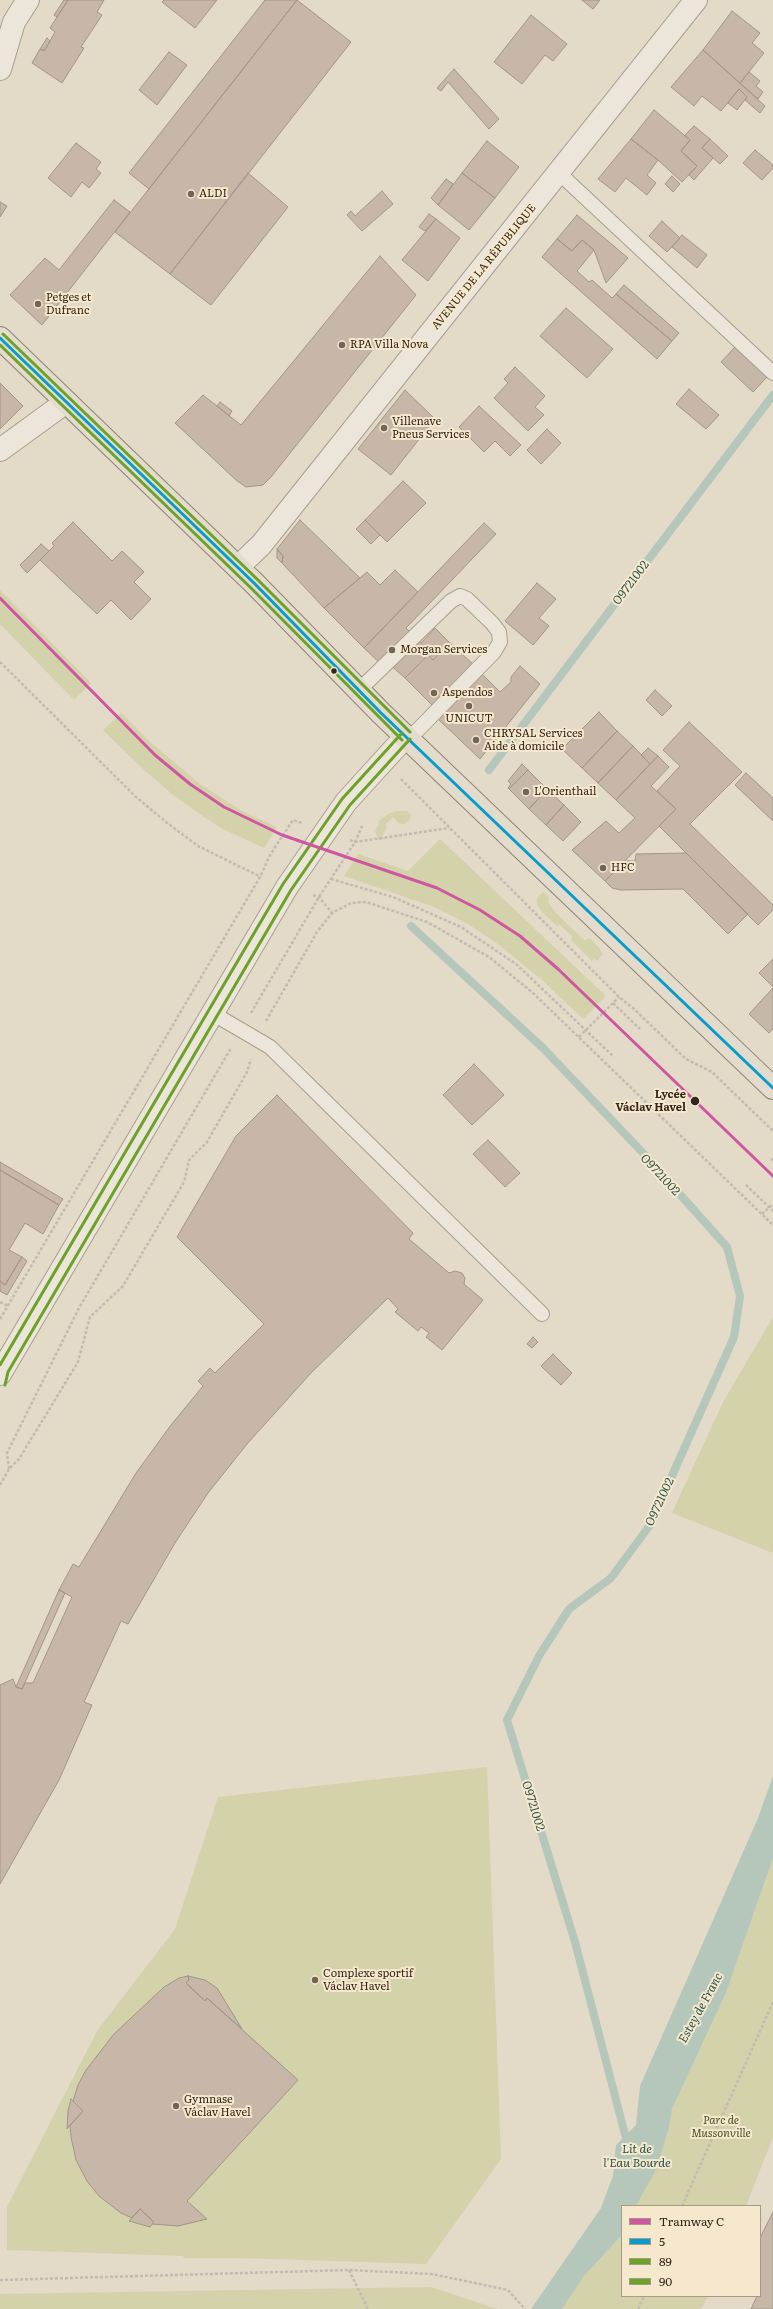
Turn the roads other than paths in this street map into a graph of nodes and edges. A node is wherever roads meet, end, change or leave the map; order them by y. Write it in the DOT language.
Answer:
graph roads {
  1 [pos="28,0"];
  2 [pos="696,0"];
  3 [pos="0,69"];
  4 [pos="559,173"];
  5 [pos="0,338"];
  6 [pos="773,373"];
  7 [pos="66,402"];
  8 [pos="0,450"];
  9 [pos="238,566"];
  10 [pos="359,690"];
  11 [pos="407,737"];
  12 [pos="212,1013"];
  13 [pos="773,1088"];
  14 [pos="542,1314"];
  15 [pos="1,1376"];
  1 -- 3 [label="street"];
  2 -- 4 [label="street, AVENUE DE LA RÉPUBLIQUE"];
  4 -- 6 [label="lane"];
  4 -- 9 [label="street, AVENUE DE LA RÉPUBLIQUE"];
  5 -- 7 [label="main road"];
  7 -- 8 [label="street"];
  7 -- 9 [label="main road"];
  9 -- 10 [label="main road"];
  10 -- 11 [label="main road"];
  10 -- 11 [label="lane"];
  11 -- 12 [label="street"];
  11 -- 13 [label="main road"];
  12 -- 14 [label="lane"];
  12 -- 15 [label="street"];
}
